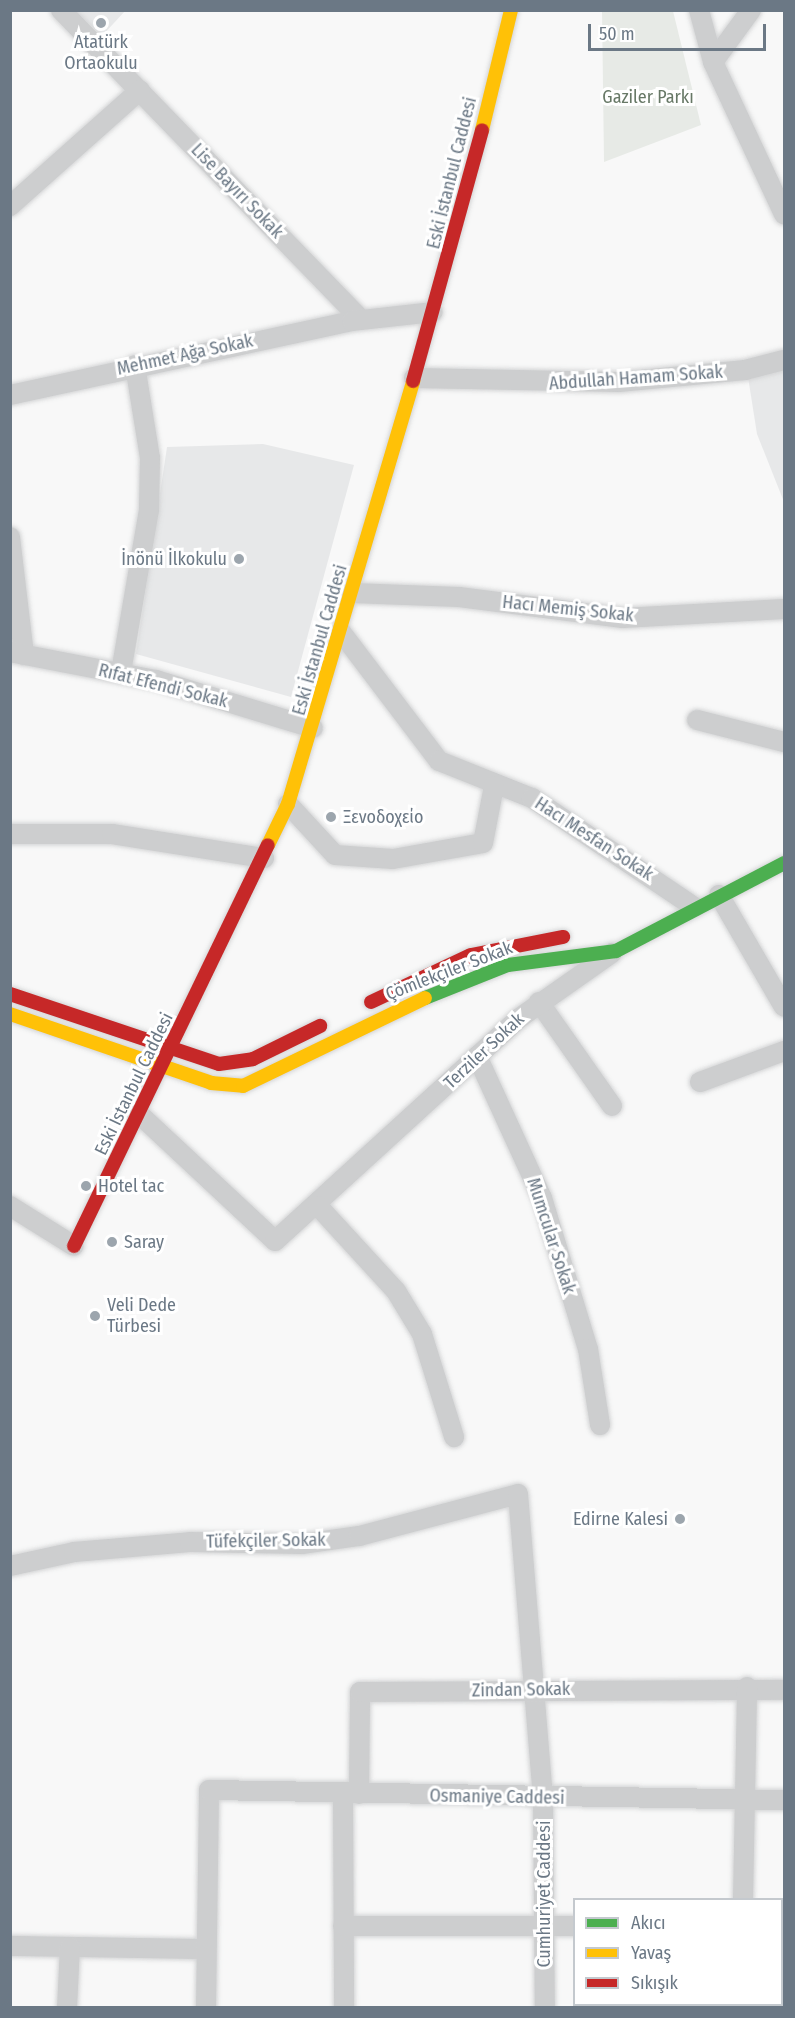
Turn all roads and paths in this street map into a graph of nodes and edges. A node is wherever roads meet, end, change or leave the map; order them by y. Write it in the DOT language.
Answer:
graph roads {
  1 [pos="61,10"];
  2 [pos="511,10"];
  3 [pos="699,10"];
  4 [pos="751,10"];
  5 [pos="713,62"];
  6 [pos="141,90"];
  7 [pos="10,206"];
  8 [pos="784,214"];
  9 [pos="433,312"];
  10 [pos="361,320"];
  11 [pos="784,360"];
  12 [pos="135,365"];
  13 [pos="414,378"];
  14 [pos="10,395"];
  15 [pos="10,537"];
  16 [pos="352,593"];
  17 [pos="784,609"];
  18 [pos="341,632"];
  19 [pos="17,653"];
  20 [pos="121,672"];
  21 [pos="697,720"];
  22 [pos="313,728"];
  23 [pos="784,742"];
  24 [pos="494,786"];
  25 [pos="288,804"];
  26 [pos="10,834"];
  27 [pos="264,858"];
  28 [pos="784,862"];
  29 [pos="718,895"];
  30 [pos="694,907"];
  31 [pos="616,951"];
  32 [pos="10,994"];
  33 [pos="539,1002"];
  34 [pos="784,1007"];
  35 [pos="354,1010"];
  36 [pos="10,1014"];
  37 [pos="333,1020"];
  38 [pos="171,1048"];
  39 [pos="784,1051"];
  40 [pos="477,1056"];
  41 [pos="163,1066"];
  42 [pos="700,1082"];
  43 [pos="612,1106"];
  44 [pos="139,1114"];
  45 [pos="10,1206"];
  46 [pos="318,1206"];
  47 [pos="74,1246"];
  48 [pos="600,1425"];
  49 [pos="454,1437"];
  50 [pos="518,1494"];
  51 [pos="10,1566"];
  52 [pos="747,1687"];
  53 [pos="538,1690"];
  54 [pos="784,1690"];
  55 [pos="351,1794"];
  56 [pos="543,1797"];
  57 [pos="743,1799"];
  58 [pos="784,1800"];
  59 [pos="743,1898"];
  60 [pos="343,1926"];
  61 [pos="545,1926"];
  62 [pos="573,1926"];
  63 [pos="11,1946"];
  64 [pos="70,1947"];
  65 [pos="205,1949"];
  66 [pos="67,2007"];
  67 [pos="206,2007"];
  68 [pos="344,2007"];
  69 [pos="544,2007"];
  1 -- 6 [label="street, Lise Bayırı Sokak"];
  2 -- 9 [label="street, Eski İstanbul Caddesi"];
  3 -- 5 [label="street"];
  4 -- 5 [label="street"];
  5 -- 8 [label="street"];
  6 -- 7 [label="street"];
  6 -- 10 [label="street, Lise Bayırı Sokak"];
  9 -- 10 [label="street"];
  9 -- 13 [label="street, Eski İstanbul Caddesi"];
  10 -- 12 [label="street, Mehmet Ağa Sokak"];
  11 -- 13 [label="street, Abdullah Hamam Sokak"];
  12 -- 14 [label="street, Mehmet Ağa Sokak"];
  12 -- 20 [label="street"];
  13 -- 16 [label="street, Eski İstanbul Caddesi"];
  15 -- 19 [label="street"];
  16 -- 17 [label="street, Hacı Memiş Sokak"];
  16 -- 18 [label="street, Eski İstanbul Caddesi"];
  18 -- 22 [label="street, Eski İstanbul Caddesi"];
  18 -- 24 [label="street, Hacı Mesfan Sokak"];
  19 -- 20 [label="street, Rıfat Efendi Sokak"];
  20 -- 22 [label="street, Rıfat Efendi Sokak"];
  21 -- 23 [label="street"];
  22 -- 25 [label="street, Eski İstanbul Caddesi"];
  24 -- 25 [label="street"];
  24 -- 30 [label="street, Hacı Mesfan Sokak"];
  25 -- 27 [label="street, Eski İstanbul Caddesi"];
  26 -- 27 [label="street"];
  27 -- 38 [label="street, Eski İstanbul Caddesi"];
  28 -- 29 [label="street, Terziler Sokak"];
  29 -- 30 [label="street, Terziler Sokak"];
  29 -- 34 [label="street"];
  30 -- 31 [label="street, Terziler Sokak"];
  31 -- 33 [label="street, Terziler Sokak"];
  31 -- 35 [label="street, Çömlekçiler Sokak"];
  31 -- 41 [label="street, Çömlekçiler Sokak"];
  32 -- 38 [label="street"];
  33 -- 40 [label="street, Terziler Sokak"];
  33 -- 43 [label="street"];
  36 -- 41 [label="street, Çömlekçiler Sokak"];
  37 -- 38 [label="street"];
  38 -- 41 [label="street, Eski İstanbul Caddesi"];
  39 -- 42 [label="street"];
  40 -- 46 [label="street, Terziler Sokak"];
  40 -- 48 [label="street, Mumcular Sokak"];
  41 -- 44 [label="street, Eski İstanbul Caddesi"];
  44 -- 46 [label="street, Terziler Sokak"];
  44 -- 47 [label="street, Eski İstanbul Caddesi"];
  45 -- 47 [label="street"];
  46 -- 49 [label="street"];
  50 -- 51 [label="street, Tüfekçiler Sokak"];
  50 -- 53 [label="street, Cumhuriyet Caddesi"];
  52 -- 53 [label="street, Zindan Sokak"];
  52 -- 54 [label="street, Zindan Sokak"];
  52 -- 57 [label="street"];
  53 -- 55 [label="street, Zindan Sokak"];
  53 -- 56 [label="street, Cumhuriyet Caddesi"];
  55 -- 56 [label="street, Osmaniye Caddesi"];
  55 -- 60 [label="street"];
  55 -- 65 [label="street, Osmaniye Caddesi"];
  56 -- 57 [label="street, Osmaniye Caddesi"];
  56 -- 61 [label="street, Cumhuriyet Caddesi"];
  57 -- 58 [label="street, Osmaniye Caddesi"];
  57 -- 59 [label="street"];
  60 -- 61 [label="street"];
  60 -- 68 [label="street"];
  61 -- 62 [label="street"];
  61 -- 69 [label="street, Cumhuriyet Caddesi"];
  63 -- 64 [label="street"];
  64 -- 65 [label="street"];
  64 -- 66 [label="street"];
  65 -- 67 [label="street"];
}
